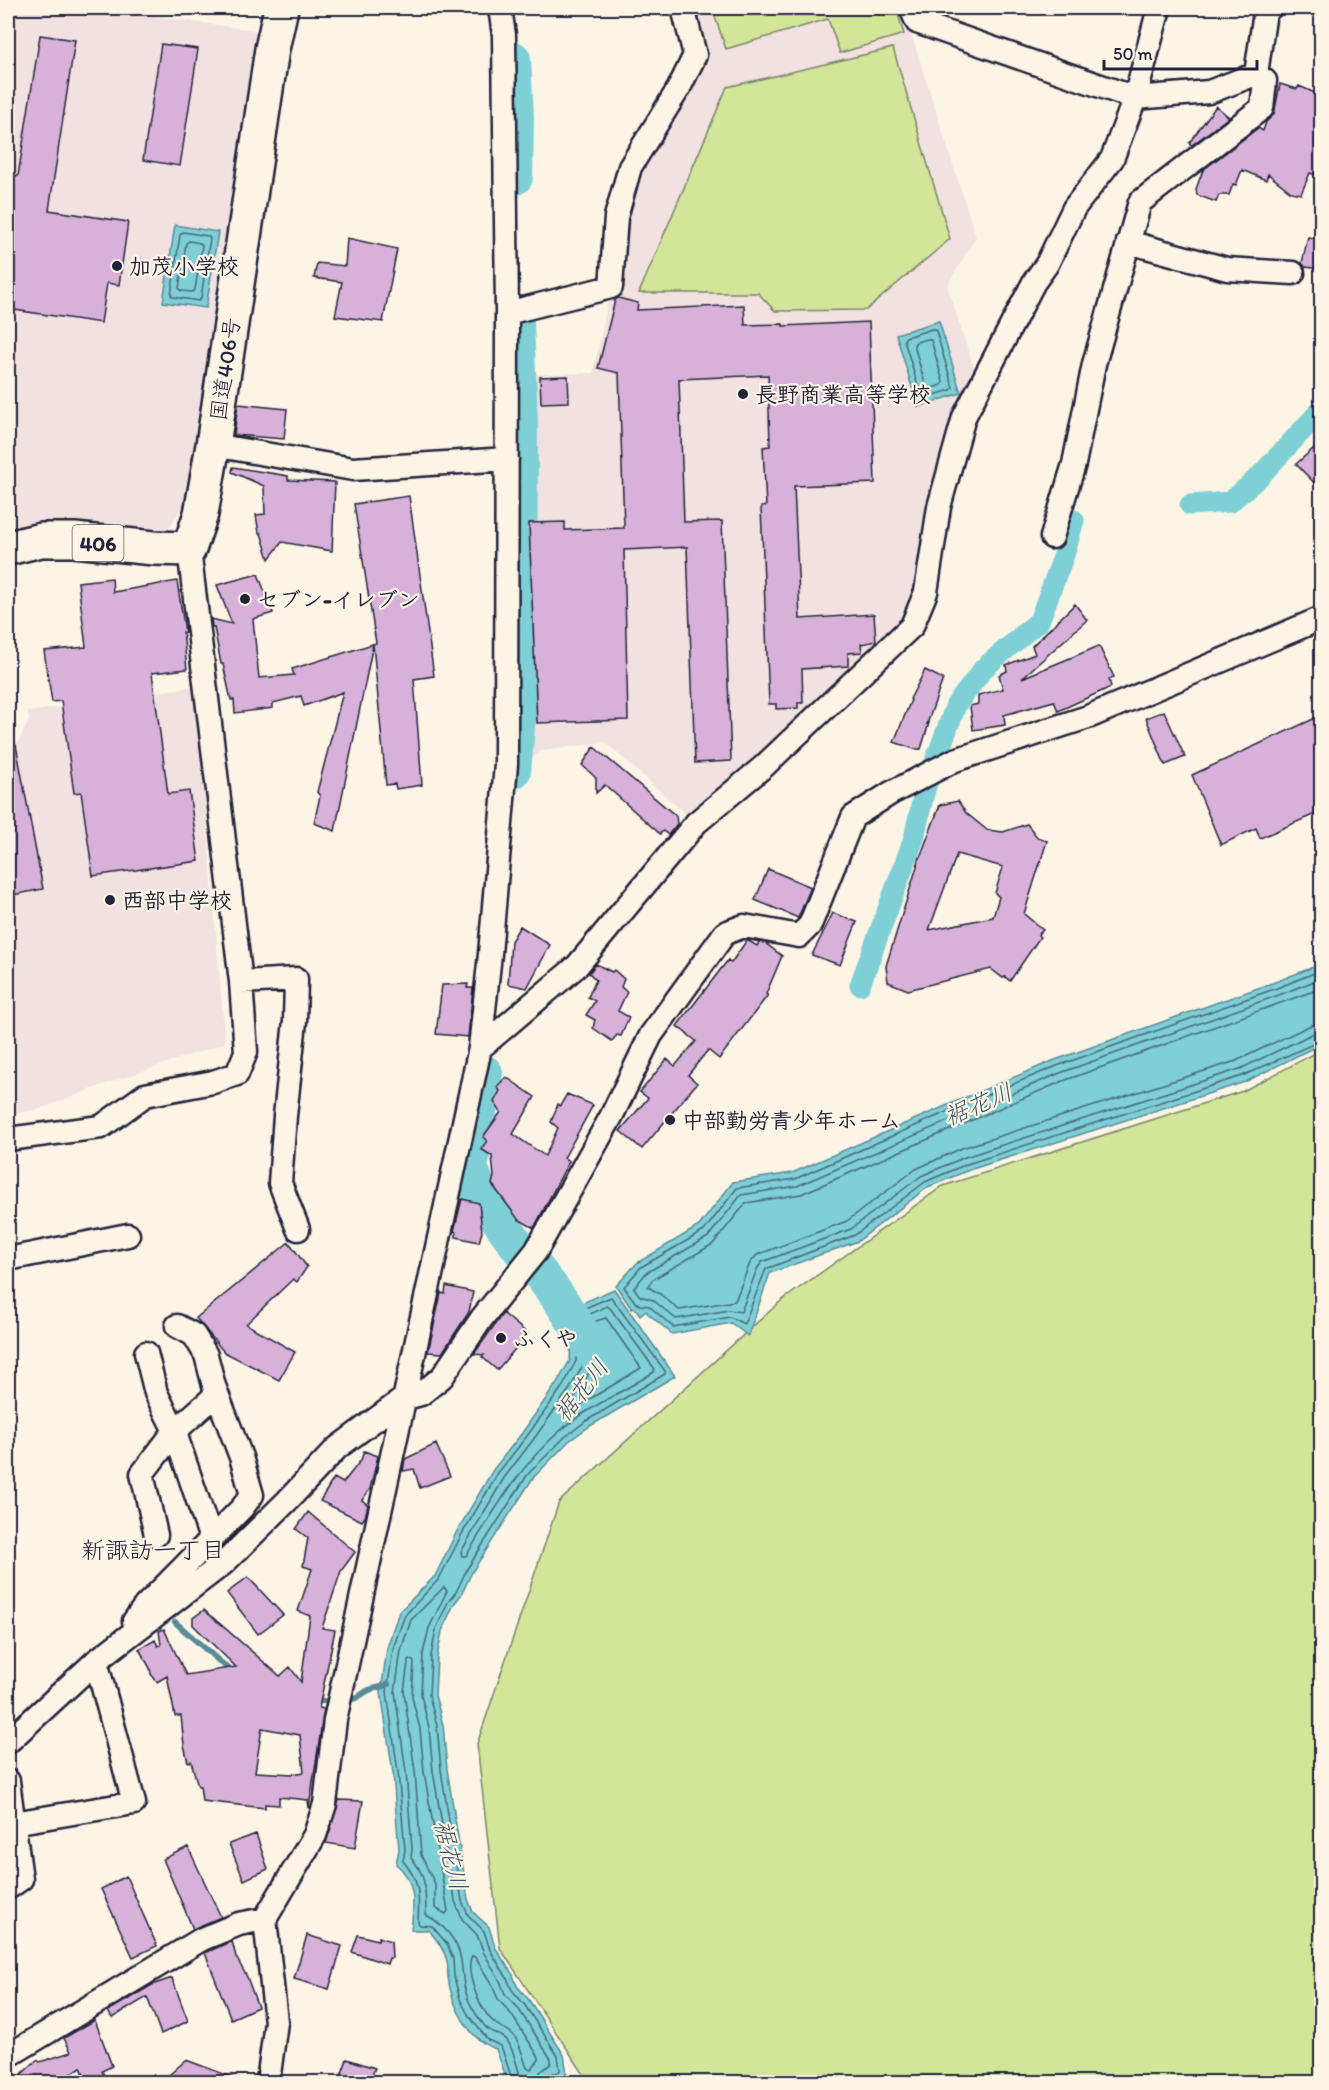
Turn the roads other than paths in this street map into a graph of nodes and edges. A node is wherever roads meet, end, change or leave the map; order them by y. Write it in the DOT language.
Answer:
graph roads {
  1 [pos="281,8"];
  2 [pos="500,8"];
  3 [pos="683,8"];
  4 [pos="911,8"];
  5 [pos="1159,8"];
  6 [pos="1270,8"];
  7 [pos="1256,74"];
  8 [pos="1135,98"];
  9 [pos="1128,242"];
  10 [pos="1293,273"];
  11 [pos="507,313"];
  12 [pos="213,445"];
  13 [pos="507,459"];
  14 [pos="1052,537"];
  15 [pos="8,548"];
  16 [pos="189,549"];
  17 [pos="1322,618"];
  18 [pos="241,982"];
  19 [pos="480,1048"];
  20 [pos="8,1139"];
  21 [pos="298,1229"];
  22 [pos="128,1235"];
  23 [pos="8,1259"];
  24 [pos="177,1326"];
  25 [pos="146,1353"];
  26 [pos="217,1394"];
  27 [pos="403,1399"];
  28 [pos="174,1432"];
  29 [pos="156,1535"];
  30 [pos="211,1539"];
  31 [pos="135,1632"];
  32 [pos="96,1661"];
  33 [pos="8,1742"];
  34 [pos="8,1781"];
  35 [pos="13,1824"];
  36 [pos="8,1888"];
  37 [pos="265,1919"];
  38 [pos="8,2056"];
  39 [pos="268,2082"];
  1 -- 12 [label="highway, 国道406号"];
  2 -- 11 [label="street"];
  3 -- 11 [label="street"];
  4 -- 8 [label="street"];
  5 -- 8 [label="street"];
  6 -- 7 [label="street"];
  7 -- 8 [label="street"];
  7 -- 9 [label="street"];
  8 -- 19 [label="street"];
  9 -- 10 [label="street"];
  9 -- 14 [label="street"];
  11 -- 13 [label="street"];
  12 -- 13 [label="street"];
  12 -- 16 [label="highway, 国道406号"];
  13 -- 19 [label="street"];
  15 -- 16 [label="highway, 406"];
  16 -- 18 [label="street"];
  17 -- 27 [label="street"];
  18 -- 20 [label="street"];
  18 -- 21 [label="street"];
  19 -- 27 [label="street"];
  22 -- 23 [label="street"];
  24 -- 26 [label="street"];
  25 -- 28 [label="street"];
  26 -- 28 [label="street"];
  26 -- 30 [label="street"];
  27 -- 31 [label="street"];
  27 -- 37 [label="street"];
  28 -- 29 [label="street"];
  28 -- 30 [label="street"];
  30 -- 31 [label="street"];
  31 -- 32 [label="street"];
  32 -- 33 [label="street"];
  32 -- 35 [label="street"];
  34 -- 35 [label="street"];
  35 -- 36 [label="street"];
  37 -- 38 [label="street"];
  37 -- 39 [label="street"];
}
